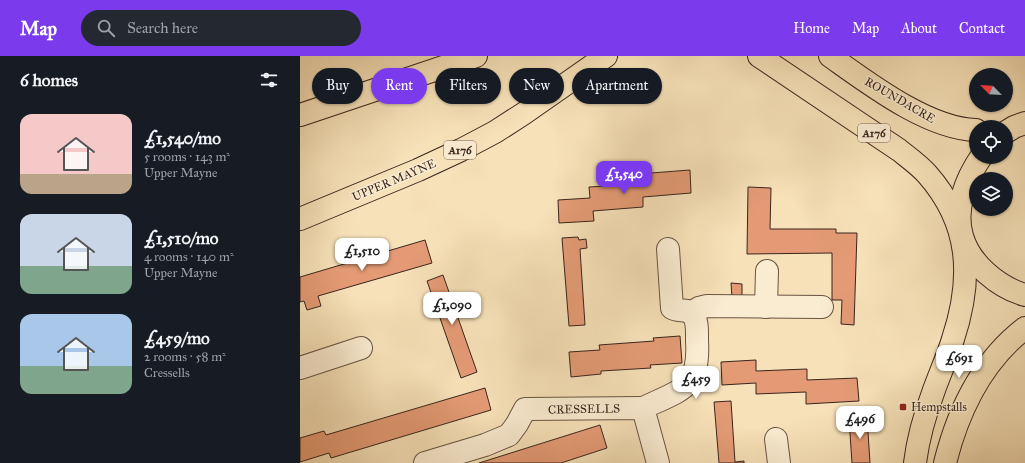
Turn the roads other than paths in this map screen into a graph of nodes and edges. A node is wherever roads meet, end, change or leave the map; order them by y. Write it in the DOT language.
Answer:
graph roads {
  1 [pos="476,56"];
  2 [pos="606,56"];
  3 [pos="759,56"];
  4 [pos="830,56"];
  5 [pos="363,93"];
  6 [pos="330,104"];
  7 [pos="300,107"];
  8 [pos="300,114"];
  9 [pos="969,129"];
  10 [pos="977,164"];
  11 [pos="300,219"];
  12 [pos="962,235"];
  13 [pos="668,249"];
  14 [pos="767,271"];
  15 [pos="1025,296"];
  16 [pos="766,307"];
  17 [pos="822,307"];
  18 [pos="691,313"];
  19 [pos="1025,328"];
  20 [pos="361,348"];
  21 [pos="300,368"];
  22 [pos="643,408"];
  23 [pos="776,439"];
  24 [pos="425,463"];
  25 [pos="658,463"];
  26 [pos="779,463"];
  27 [pos="915,463"];
  28 [pos="945,463"];
  1 -- 5 [label="main road"];
  2 -- 11 [label="main road, UPPER MAYNE / A176"];
  3 -- 12 [label="main road, A176"];
  4 -- 9 [label="main road, ROUNDACRE"];
  6 -- 7 [label="street"];
  6 -- 8 [label="main road"];
  10 -- 12 [label="main road, A176"];
  12 -- 15 [label="main road, A176"];
  12 -- 27 [label="main road"];
  13 -- 18 [label="street"];
  14 -- 16 [label="street"];
  16 -- 17 [label="street"];
  16 -- 18 [label="street"];
  18 -- 22 [label="street, CRESSELLS"];
  19 -- 28 [label="main road"];
  20 -- 21 [label="street"];
  22 -- 24 [label="street, CRESSELLS"];
  22 -- 25 [label="street"];
  23 -- 26 [label="street"];
}
